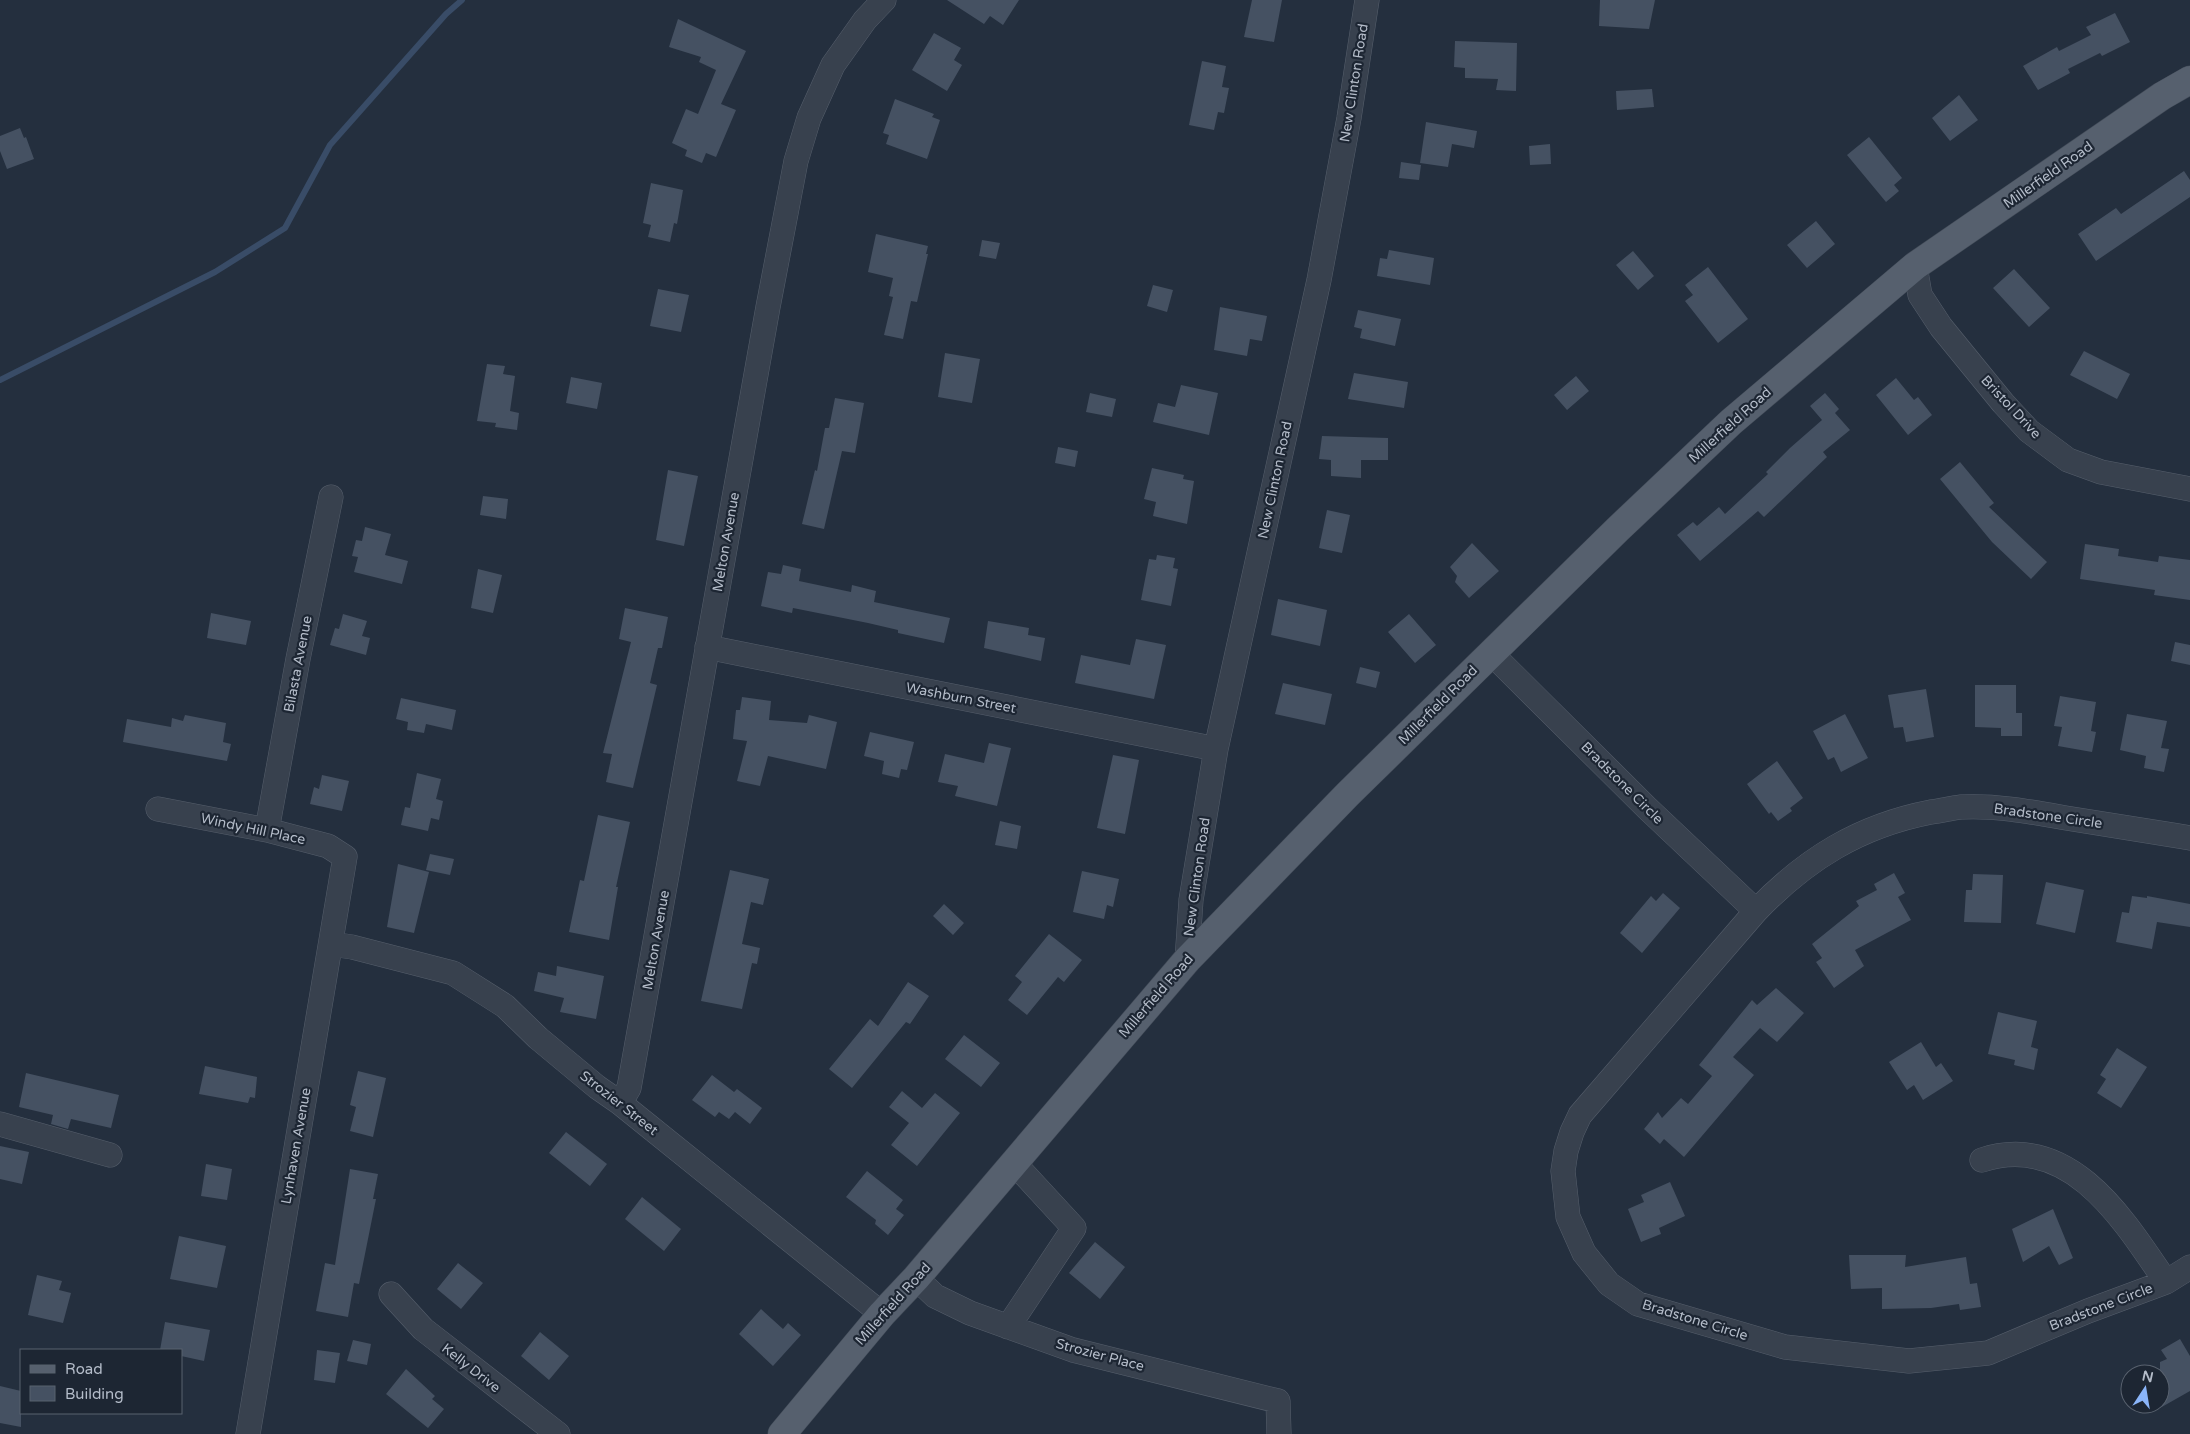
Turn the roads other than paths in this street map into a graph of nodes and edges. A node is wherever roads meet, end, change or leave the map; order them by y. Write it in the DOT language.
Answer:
graph roads {
  1 [pos="884,0"];
  2 [pos="1368,0"];
  3 [pos="2190,80"];
  4 [pos="1915,266"];
  5 [pos="2190,490"];
  6 [pos="331,497"];
  7 [pos="707,647"];
  8 [pos="1491,653"];
  9 [pos="1216,749"];
  10 [pos="158,809"];
  11 [pos="267,830"];
  12 [pos="2190,838"];
  13 [pos="345,858"];
  14 [pos="1756,911"];
  15 [pos="330,944"];
  16 [pos="1187,960"];
  17 [pos="620,1103"];
  18 [pos="0,1124"];
  19 [pos="110,1155"];
  20 [pos="1982,1160"];
  21 [pos="1014,1163"];
  22 [pos="2190,1267"];
  23 [pos="916,1278"];
  24 [pos="2166,1282"];
  25 [pos="392,1294"];
  26 [pos="882,1314"];
  27 [pos="1008,1327"];
  28 [pos="1279,1426"];
  29 [pos="248,1434"];
  30 [pos="558,1434"];
  31 [pos="782,1434"];
  1 -- 7 [label="street, Melton Avenue"];
  2 -- 9 [label="street, New Clinton Road"];
  3 -- 4 [label="main road, Millerfield Road"];
  4 -- 5 [label="street, Bristol Drive"];
  4 -- 8 [label="main road, Millerfield Road"];
  6 -- 11 [label="street, Bilasta Avenue"];
  7 -- 9 [label="street, Washburn Street"];
  7 -- 17 [label="street, Melton Avenue"];
  8 -- 14 [label="street, Bradstone Circle"];
  8 -- 16 [label="main road, Millerfield Road"];
  9 -- 16 [label="street, New Clinton Road"];
  10 -- 11 [label="street, Windy Hill Place"];
  11 -- 13 [label="street, Windy Hill Place"];
  12 -- 14 [label="street, Bradstone Circle"];
  13 -- 15 [label="street, Lynhaven Avenue"];
  14 -- 24 [label="street, Bradstone Circle"];
  15 -- 17 [label="street, Strozier Street"];
  15 -- 29 [label="street, Lynhaven Avenue"];
  16 -- 21 [label="main road, Millerfield Road"];
  17 -- 26 [label="street, Strozier Street"];
  18 -- 19 [label="street"];
  20 -- 24 [label="street"];
  21 -- 23 [label="main road, Millerfield Road"];
  21 -- 27 [label="street"];
  22 -- 24 [label="street, Bradstone Circle"];
  23 -- 26 [label="main road, Millerfield Road"];
  23 -- 27 [label="street, Strozier Place"];
  25 -- 30 [label="street, Kelly Drive"];
  26 -- 31 [label="main road, Millerfield Road"];
  27 -- 28 [label="street, Strozier Place"];
}
